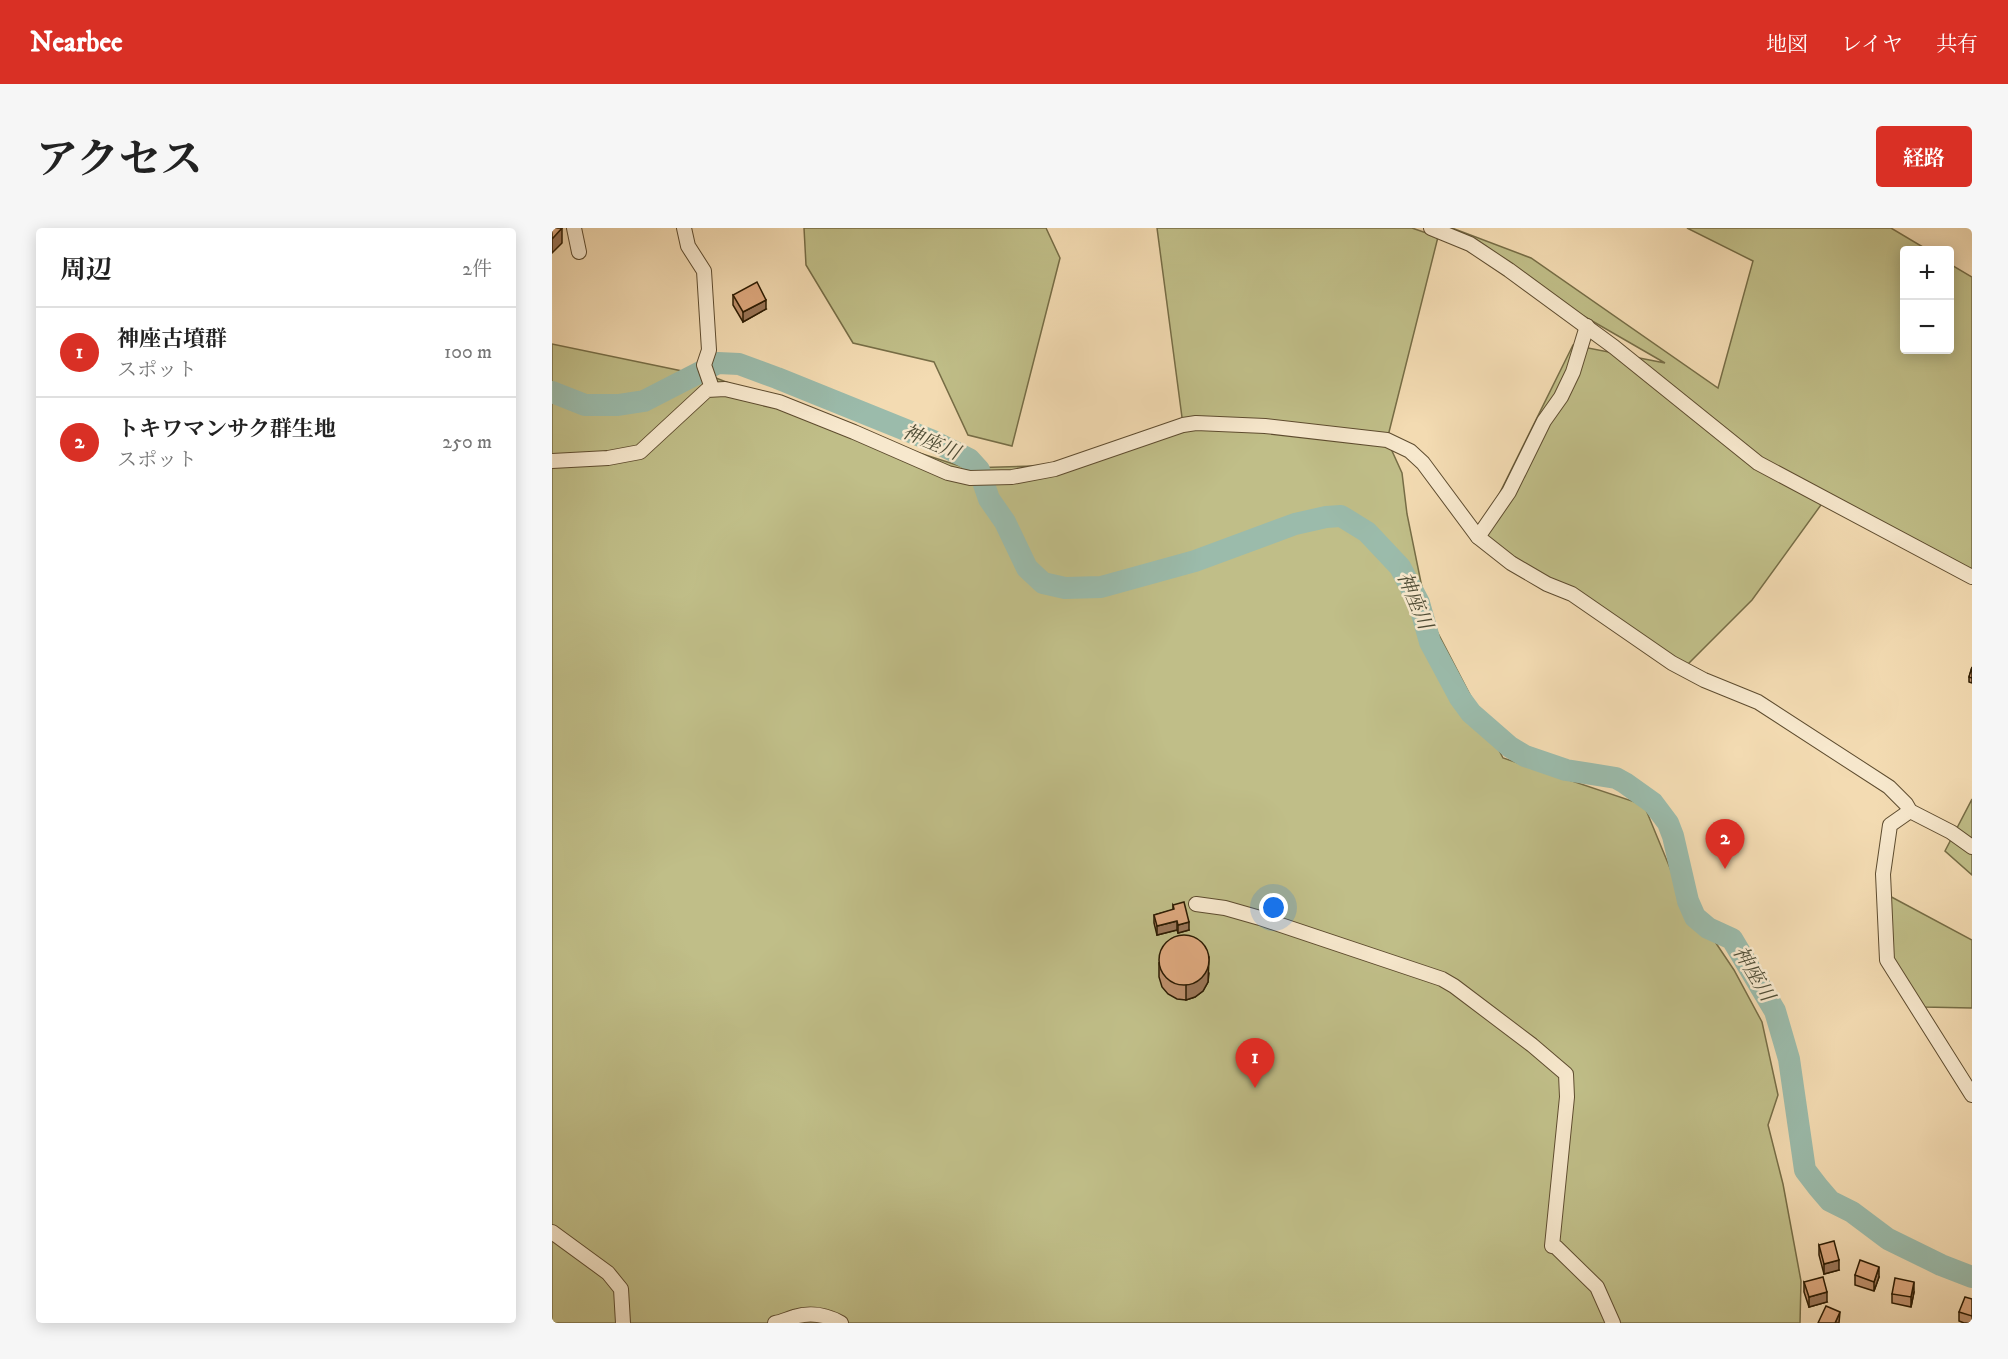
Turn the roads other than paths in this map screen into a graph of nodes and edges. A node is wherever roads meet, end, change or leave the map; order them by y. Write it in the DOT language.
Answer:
graph roads {
  1 [pos="574,228"];
  2 [pos="684,228"];
  3 [pos="1431,228"];
  4 [pos="579,252"];
  5 [pos="1587,326"];
  6 [pos="712,388"];
  7 [pos="552,460"];
  8 [pos="1478,537"];
  9 [pos="1972,577"];
  10 [pos="1910,811"];
  11 [pos="1972,847"];
  12 [pos="1196,904"];
  13 [pos="1972,1095"];
  14 [pos="552,1232"];
  15 [pos="623,1323"];
  16 [pos="775,1323"];
  17 [pos="841,1323"];
  18 [pos="1613,1323"];
  1 -- 4 [label="street"];
  2 -- 6 [label="street"];
  3 -- 5 [label="street"];
  5 -- 8 [label="street"];
  5 -- 9 [label="street"];
  6 -- 7 [label="street"];
  6 -- 8 [label="street"];
  8 -- 10 [label="street"];
  10 -- 11 [label="street"];
  10 -- 13 [label="street"];
  12 -- 18 [label="street"];
  14 -- 15 [label="street"];
  16 -- 17 [label="street"];
}
